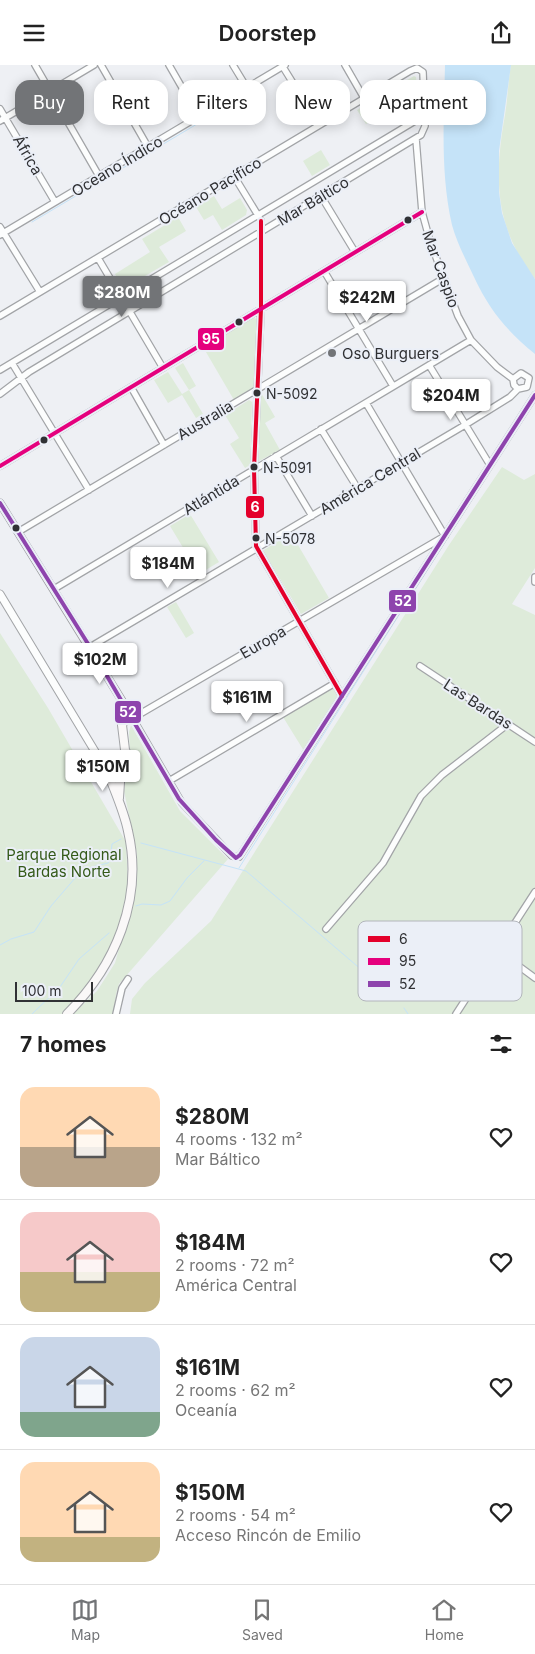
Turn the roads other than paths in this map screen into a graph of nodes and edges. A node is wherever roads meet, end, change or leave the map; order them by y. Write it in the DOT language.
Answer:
graph roads {
  1 [pos="35,65"];
  2 [pos="94,65"];
  3 [pos="101,65"];
  4 [pos="169,65"];
  5 [pos="233,65"];
  6 [pos="345,65"];
  7 [pos="284,66"];
  8 [pos="408,68"];
  9 [pos="44,80"];
  10 [pos="69,80"];
  11 [pos="242,80"];
  12 [pos="260,80"];
  13 [pos="292,80"];
  14 [pos="390,80"];
  15 [pos="424,80"];
  16 [pos="178,81"];
  17 [pos="360,91"];
  18 [pos="0,109"];
  19 [pos="15,112"];
  20 [pos="3,119"];
  21 [pos="70,125"];
  22 [pos="185,125"];
  23 [pos="319,125"];
  24 [pos="409,125"];
  25 [pos="424,125"];
  26 [pos="416,139"];
  27 [pos="148,147"];
  28 [pos="99,176"];
  29 [pos="234,176"];
  30 [pos="321,196"];
  31 [pos="55,202"];
  32 [pos="422,212"];
  33 [pos="259,218"];
  34 [pos="271,226"];
  35 [pos="0,227"];
  36 [pos="262,231"];
  37 [pos="2,234"];
  38 [pos="355,252"];
  39 [pos="98,257"];
  40 [pos="324,271"];
  41 [pos="444,278"];
  42 [pos="40,292"];
  43 [pos="121,297"];
  44 [pos="260,309"];
  45 [pos="130,311"];
  46 [pos="0,316"];
  47 [pos="359,329"];
  48 [pos="471,340"];
  49 [pos="12,363"];
  50 [pos="429,365"];
  51 [pos="163,368"];
  52 [pos="0,370"];
  53 [pos="22,378"];
  54 [pos="513,379"];
  55 [pos="532,381"];
  56 [pos="393,386"];
  57 [pos="131,387"];
  58 [pos="257,389"];
  59 [pos="518,389"];
  60 [pos="0,394"];
  61 [pos="535,395"];
  62 [pos="366,403"];
  63 [pos="465,425"];
  64 [pos="321,429"];
  65 [pos="54,433"];
  66 [pos="164,445"];
  67 [pos="276,456"];
  68 [pos="402,463"];
  69 [pos="490,465"];
  70 [pos="0,466"];
  71 [pos="254,469"];
  72 [pos="358,489"];
  73 [pos="88,490"];
  74 [pos="0,503"];
  75 [pos="312,516"];
  76 [pos="18,532"];
  77 [pos="445,536"];
  78 [pos="256,548"];
  79 [pos="54,589"];
  80 [pos="0,594"];
  81 [pos="299,621"];
  82 [pos="90,647"];
  83 [pos="420,666"];
  84 [pos="335,683"];
  85 [pos="342,696"];
  86 [pos="131,715"];
  87 [pos="508,724"];
  88 [pos="535,742"];
  89 [pos="126,752"];
  90 [pos="108,773"];
  91 [pos="169,781"];
  92 [pos="120,803"];
  93 [pos="535,891"];
  94 [pos="515,921"];
  95 [pos="326,929"];
  96 [pos="522,969"];
  97 [pos="535,978"];
  98 [pos="128,979"];
  99 [pos="464,1001"];
  100 [pos="67,1014"];
  101 [pos="116,1014"];
  102 [pos="456,1014"];
  1 -- 9 [label="street"];
  2 -- 10 [label="street"];
  3 -- 27 [label="street"];
  4 -- 16 [label="street"];
  5 -- 11 [label="street"];
  6 -- 17 [label="street"];
  7 -- 12 [label="street, Oceano Índico"];
  7 -- 13 [label="street"];
  8 -- 14 [label="street, Océano Pacífico"];
  8 -- 15 [label="street, Océano Pacífico"];
  18 -- 20 [label="street, África"];
  19 -- 20 [label="street"];
  20 -- 31 [label="street, África"];
  21 -- 28 [label="street"];
  22 -- 27 [label="street, Oceano Índico"];
  23 -- 29 [label="street, Océano Pacífico"];
  24 -- 33 [label="street, Mar Báltico"];
  25 -- 26 [label="street, Mar Báltico"];
  26 -- 30 [label="street, Mar Báltico"];
  26 -- 32 [label="street, Mar Caspio"];
  27 -- 28 [label="street, Oceano Índico"];
  28 -- 31 [label="street, Oceano Índico"];
  29 -- 33 [label="street"];
  29 -- 39 [label="street, Océano Pacífico"];
  30 -- 34 [label="street, Mar Báltico"];
  30 -- 38 [label="street"];
  31 -- 37 [label="street, Oceano Índico"];
  32 -- 38 [label="street"];
  32 -- 41 [label="street, Mar Caspio"];
  33 -- 34 [label="street"];
  33 -- 36 [label="street"];
  33 -- 43 [label="street, Mar Báltico"];
  34 -- 36 [label="street, Mar Báltico"];
  35 -- 37 [label="street"];
  36 -- 44 [label="street"];
  36 -- 45 [label="street, Mar Báltico"];
  37 -- 42 [label="street"];
  38 -- 40 [label="street"];
  39 -- 42 [label="street, Océano Pacífico"];
  39 -- 43 [label="street"];
  40 -- 44 [label="street"];
  40 -- 47 [label="street"];
  41 -- 47 [label="street, Australia"];
  41 -- 48 [label="street, Mar Caspio"];
  42 -- 46 [label="street, Océano Pacífico"];
  43 -- 45 [label="street"];
  43 -- 49 [label="street, Mar Báltico"];
  44 -- 51 [label="street"];
  44 -- 58 [label="street"];
  45 -- 51 [label="street"];
  45 -- 53 [label="street, Mar Báltico"];
  47 -- 56 [label="street"];
  47 -- 58 [label="street, Australia"];
  48 -- 50 [label="street, Atlántida"];
  48 -- 54 [label="street, Mar Caspio"];
  49 -- 52 [label="street, Mar Báltico"];
  49 -- 53 [label="street"];
  50 -- 56 [label="street, Atlántida"];
  50 -- 63 [label="street"];
  51 -- 57 [label="street"];
  53 -- 60 [label="street, Mar Báltico"];
  53 -- 65 [label="street"];
  54 -- 55 [label="street"];
  54 -- 59 [label="street, Mar Caspio"];
  55 -- 59 [label="street"];
  56 -- 62 [label="street, Atlántida"];
  57 -- 65 [label="street"];
  57 -- 66 [label="street"];
  58 -- 66 [label="street, Australia"];
  58 -- 71 [label="street"];
  59 -- 63 [label="street, América Central"];
  61 -- 69 [label="street"];
  62 -- 64 [label="street, Atlántida"];
  62 -- 68 [label="street"];
  63 -- 68 [label="street, América Central"];
  63 -- 69 [label="street"];
  64 -- 67 [label="street, Atlántida"];
  64 -- 72 [label="street"];
  65 -- 70 [label="street"];
  65 -- 73 [label="street"];
  66 -- 73 [label="street, Australia"];
  67 -- 71 [label="street, Atlántida"];
  67 -- 75 [label="street"];
  68 -- 72 [label="street, América Central"];
  68 -- 77 [label="street"];
  69 -- 77 [label="street"];
  71 -- 78 [label="street"];
  71 -- 79 [label="street, Atlántida"];
  72 -- 75 [label="street, América Central"];
  73 -- 76 [label="street, Australia"];
  74 -- 76 [label="street"];
  75 -- 78 [label="street, América Central"];
  76 -- 79 [label="street"];
  77 -- 81 [label="street, Europa"];
  77 -- 85 [label="street"];
  78 -- 81 [label="street"];
  78 -- 82 [label="street, América Central"];
  79 -- 82 [label="street"];
  80 -- 90 [label="street"];
  81 -- 84 [label="street"];
  81 -- 86 [label="street, Europa"];
  82 -- 86 [label="street"];
  83 -- 87 [label="street, Las Bardas"];
  84 -- 85 [label="street"];
  84 -- 91 [label="street"];
  85 -- 91 [label="street"];
  86 -- 89 [label="main road"];
  86 -- 91 [label="street"];
  87 -- 88 [label="street, Las Bardas"];
  87 -- 95 [label="street"];
  89 -- 90 [label="main road"];
  89 -- 92 [label="main road"];
  90 -- 92 [label="main road"];
  92 -- 100 [label="main road"];
  93 -- 94 [label="street"];
  96 -- 97 [label="street"];
  98 -- 101 [label="street"];
  99 -- 102 [label="street"];
}
